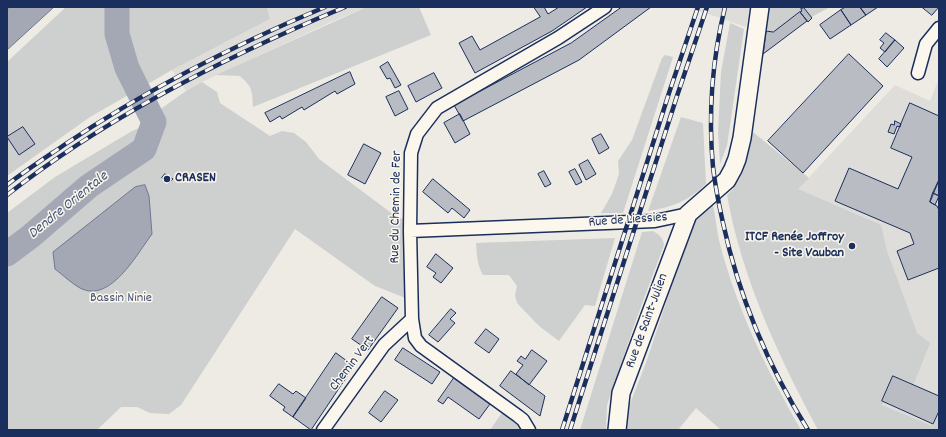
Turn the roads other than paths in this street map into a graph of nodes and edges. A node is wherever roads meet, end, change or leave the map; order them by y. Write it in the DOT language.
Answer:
graph roads {
  1 [pos="605,7"];
  2 [pos="760,7"];
  3 [pos="939,28"];
  4 [pos="918,73"];
  5 [pos="688,214"];
  6 [pos="410,231"];
  7 [pos="412,319"];
  8 [pos="323,430"];
  9 [pos="529,430"];
  10 [pos="617,430"];
  1 -- 6 [label="street, Rue du Chemin de Fer"];
  2 -- 5 [label="street, Rue de Liessies"];
  3 -- 4 [label="street"];
  5 -- 6 [label="street, Rue de Liessies"];
  5 -- 10 [label="street, Rue de Saint-Julien"];
  6 -- 7 [label="street, Rue du Chemin de Fer"];
  7 -- 8 [label="street, Chemin Vert"];
  7 -- 9 [label="street, Rue du Chemin de Fer"];
}
